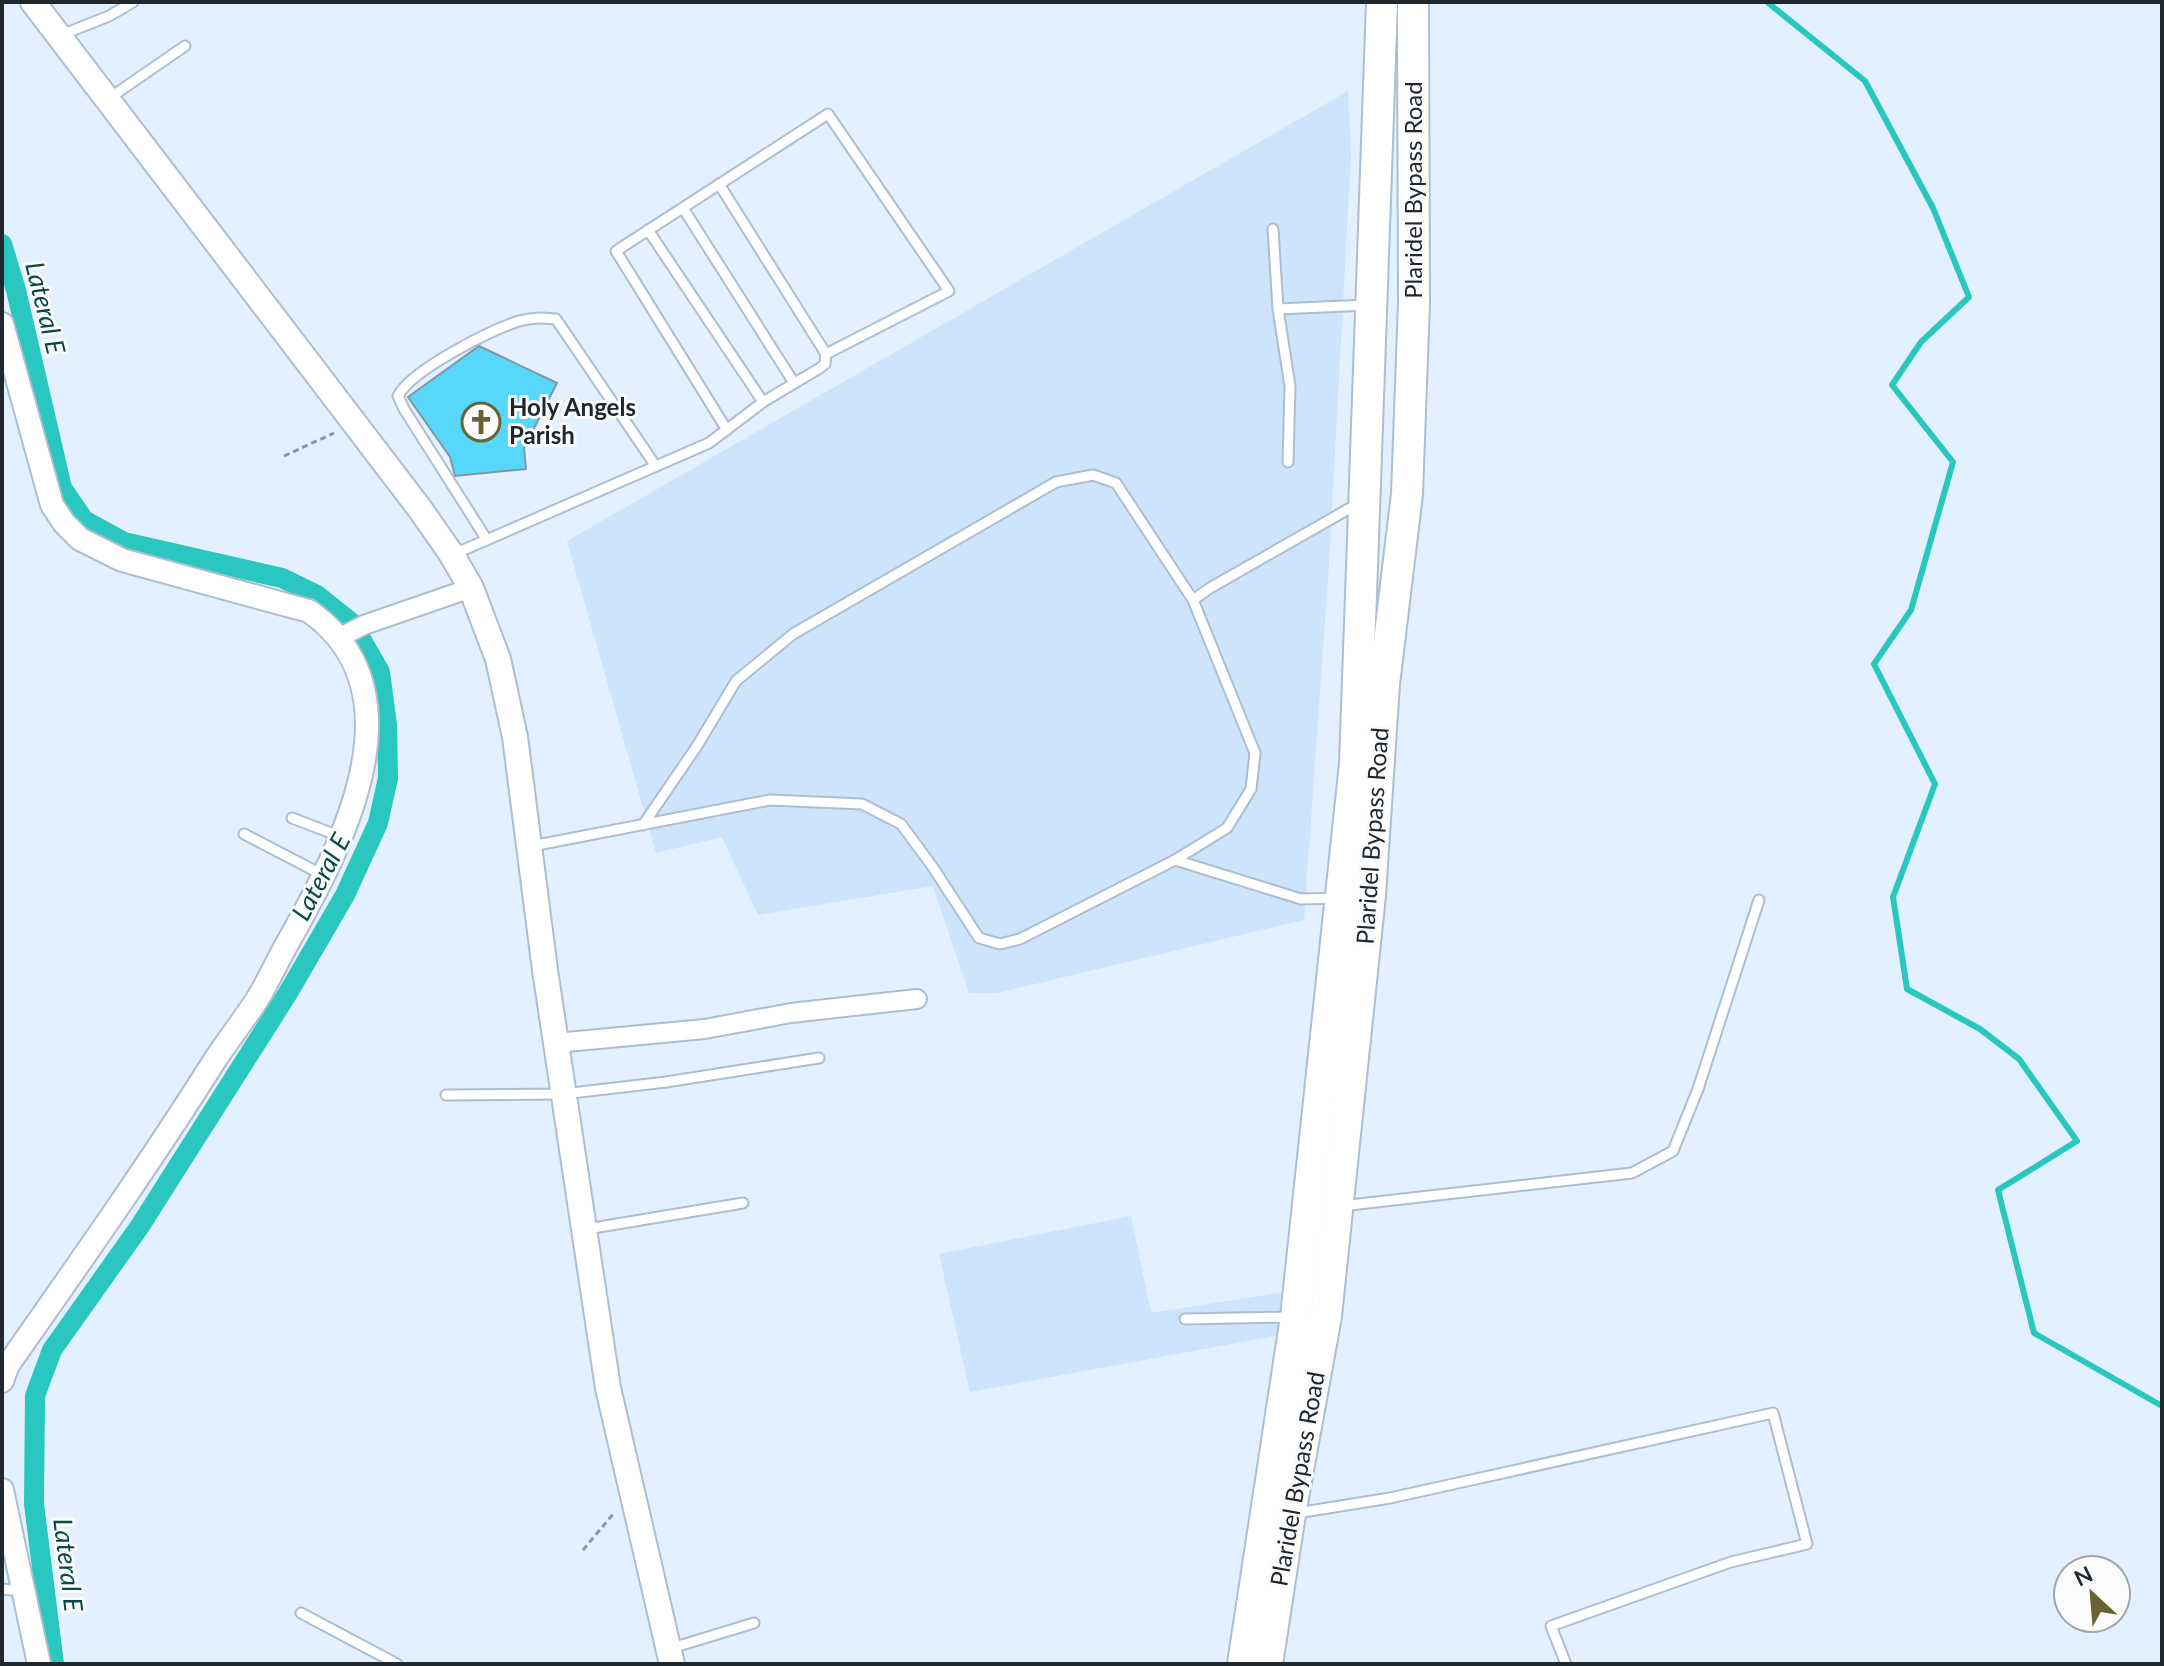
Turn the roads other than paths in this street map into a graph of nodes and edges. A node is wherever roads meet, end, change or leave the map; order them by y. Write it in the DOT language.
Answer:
graph roads {
  1 [pos="33,2"];
  2 [pos="133,2"];
  3 [pos="1382,2"];
  4 [pos="1413,2"];
  5 [pos="59,36"];
  6 [pos="185,46"];
  7 [pos="108,99"];
  8 [pos="719,184"];
  9 [pos="683,208"];
  10 [pos="1273,229"];
  11 [pos="648,230"];
  12 [pos="1414,302"];
  13 [pos="1370,305"];
  14 [pos="1278,309"];
  15 [pos="2,324"];
  16 [pos="826,354"];
  17 [pos="794,383"];
  18 [pos="763,402"];
  19 [pos="727,430"];
  20 [pos="1288,462"];
  21 [pos="655,465"];
  22 [pos="1365,499"];
  23 [pos="487,540"];
  24 [pos="452,555"];
  25 [pos="471,588"];
  26 [pos="1193,600"];
  27 [pos="351,631"];
  28 [pos="292,818"];
  29 [pos="643,825"];
  30 [pos="244,834"];
  31 [pos="343,837"];
  32 [pos="529,847"];
  33 [pos="1175,860"];
  34 [pos="326,876"];
  35 [pos="1356,896"];
  36 [pos="1759,900"];
  37 [pos="917,999"];
  38 [pos="556,1043"];
  39 [pos="819,1058"];
  40 [pos="563,1094"];
  41 [pos="446,1095"];
  42 [pos="743,1203"];
  43 [pos="1338,1207"];
  44 [pos="584,1229"];
  45 [pos="1311,1316"];
  46 [pos="1185,1319"];
  47 [pos="4,1369"];
  48 [pos="2,1490"];
  49 [pos="1290,1514"];
  50 [pos="12,1590"];
  51 [pos="301,1613"];
  52 [pos="754,1623"];
  53 [pos="670,1657"];
  54 [pos="39,1664"];
  55 [pos="397,1664"];
  56 [pos="1243,1664"];
  57 [pos="1267,1664"];
  58 [pos="1566,1664"];
  1 -- 5 [label="main road"];
  2 -- 5 [label="lane"];
  3 -- 13 [label="highway, Plaridel Bypass Road"];
  4 -- 12 [label="highway, Plaridel Bypass Road"];
  5 -- 7 [label="main road"];
  6 -- 7 [label="lane"];
  7 -- 24 [label="main road"];
  8 -- 9 [label="lane"];
  8 -- 16 [label="lane"];
  8 -- 16 [label="lane"];
  9 -- 11 [label="lane"];
  9 -- 17 [label="lane"];
  10 -- 14 [label="lane"];
  11 -- 18 [label="lane"];
  11 -- 19 [label="lane"];
  12 -- 13 [label="highway"];
  12 -- 35 [label="highway, Plaridel Bypass Road"];
  13 -- 14 [label="lane"];
  13 -- 22 [label="highway, Plaridel Bypass Road"];
  14 -- 20 [label="lane"];
  15 -- 27 [label="street"];
  16 -- 17 [label="lane"];
  17 -- 18 [label="lane"];
  18 -- 19 [label="lane"];
  19 -- 21 [label="lane"];
  21 -- 23 [label="lane"];
  21 -- 23 [label="lane"];
  22 -- 26 [label="lane"];
  22 -- 35 [label="highway, Plaridel Bypass Road"];
  23 -- 24 [label="lane"];
  24 -- 25 [label="main road"];
  25 -- 27 [label="street"];
  25 -- 32 [label="main road"];
  26 -- 29 [label="lane"];
  26 -- 33 [label="lane"];
  27 -- 31 [label="street"];
  28 -- 31 [label="lane"];
  29 -- 32 [label="lane"];
  29 -- 33 [label="lane"];
  30 -- 34 [label="lane"];
  31 -- 34 [label="street"];
  32 -- 38 [label="main road"];
  33 -- 35 [label="lane"];
  34 -- 47 [label="street"];
  35 -- 43 [label="highway, Plaridel Bypass Road"];
  35 -- 45 [label="highway, Plaridel Bypass Road"];
  36 -- 43 [label="lane"];
  37 -- 38 [label="street"];
  38 -- 40 [label="main road"];
  39 -- 40 [label="lane"];
  40 -- 41 [label="lane"];
  40 -- 44 [label="main road"];
  42 -- 44 [label="lane"];
  43 -- 45 [label="highway, Plaridel Bypass Road"];
  44 -- 53 [label="main road"];
  45 -- 46 [label="lane"];
  45 -- 49 [label="highway, Plaridel Bypass Road"];
  45 -- 56 [label="highway, Plaridel Bypass Road"];
  48 -- 50 [label="street"];
  49 -- 57 [label="highway, Plaridel Bypass Road"];
  49 -- 58 [label="lane"];
  50 -- 54 [label="street"];
  51 -- 55 [label="lane"];
  52 -- 53 [label="lane"];
}
